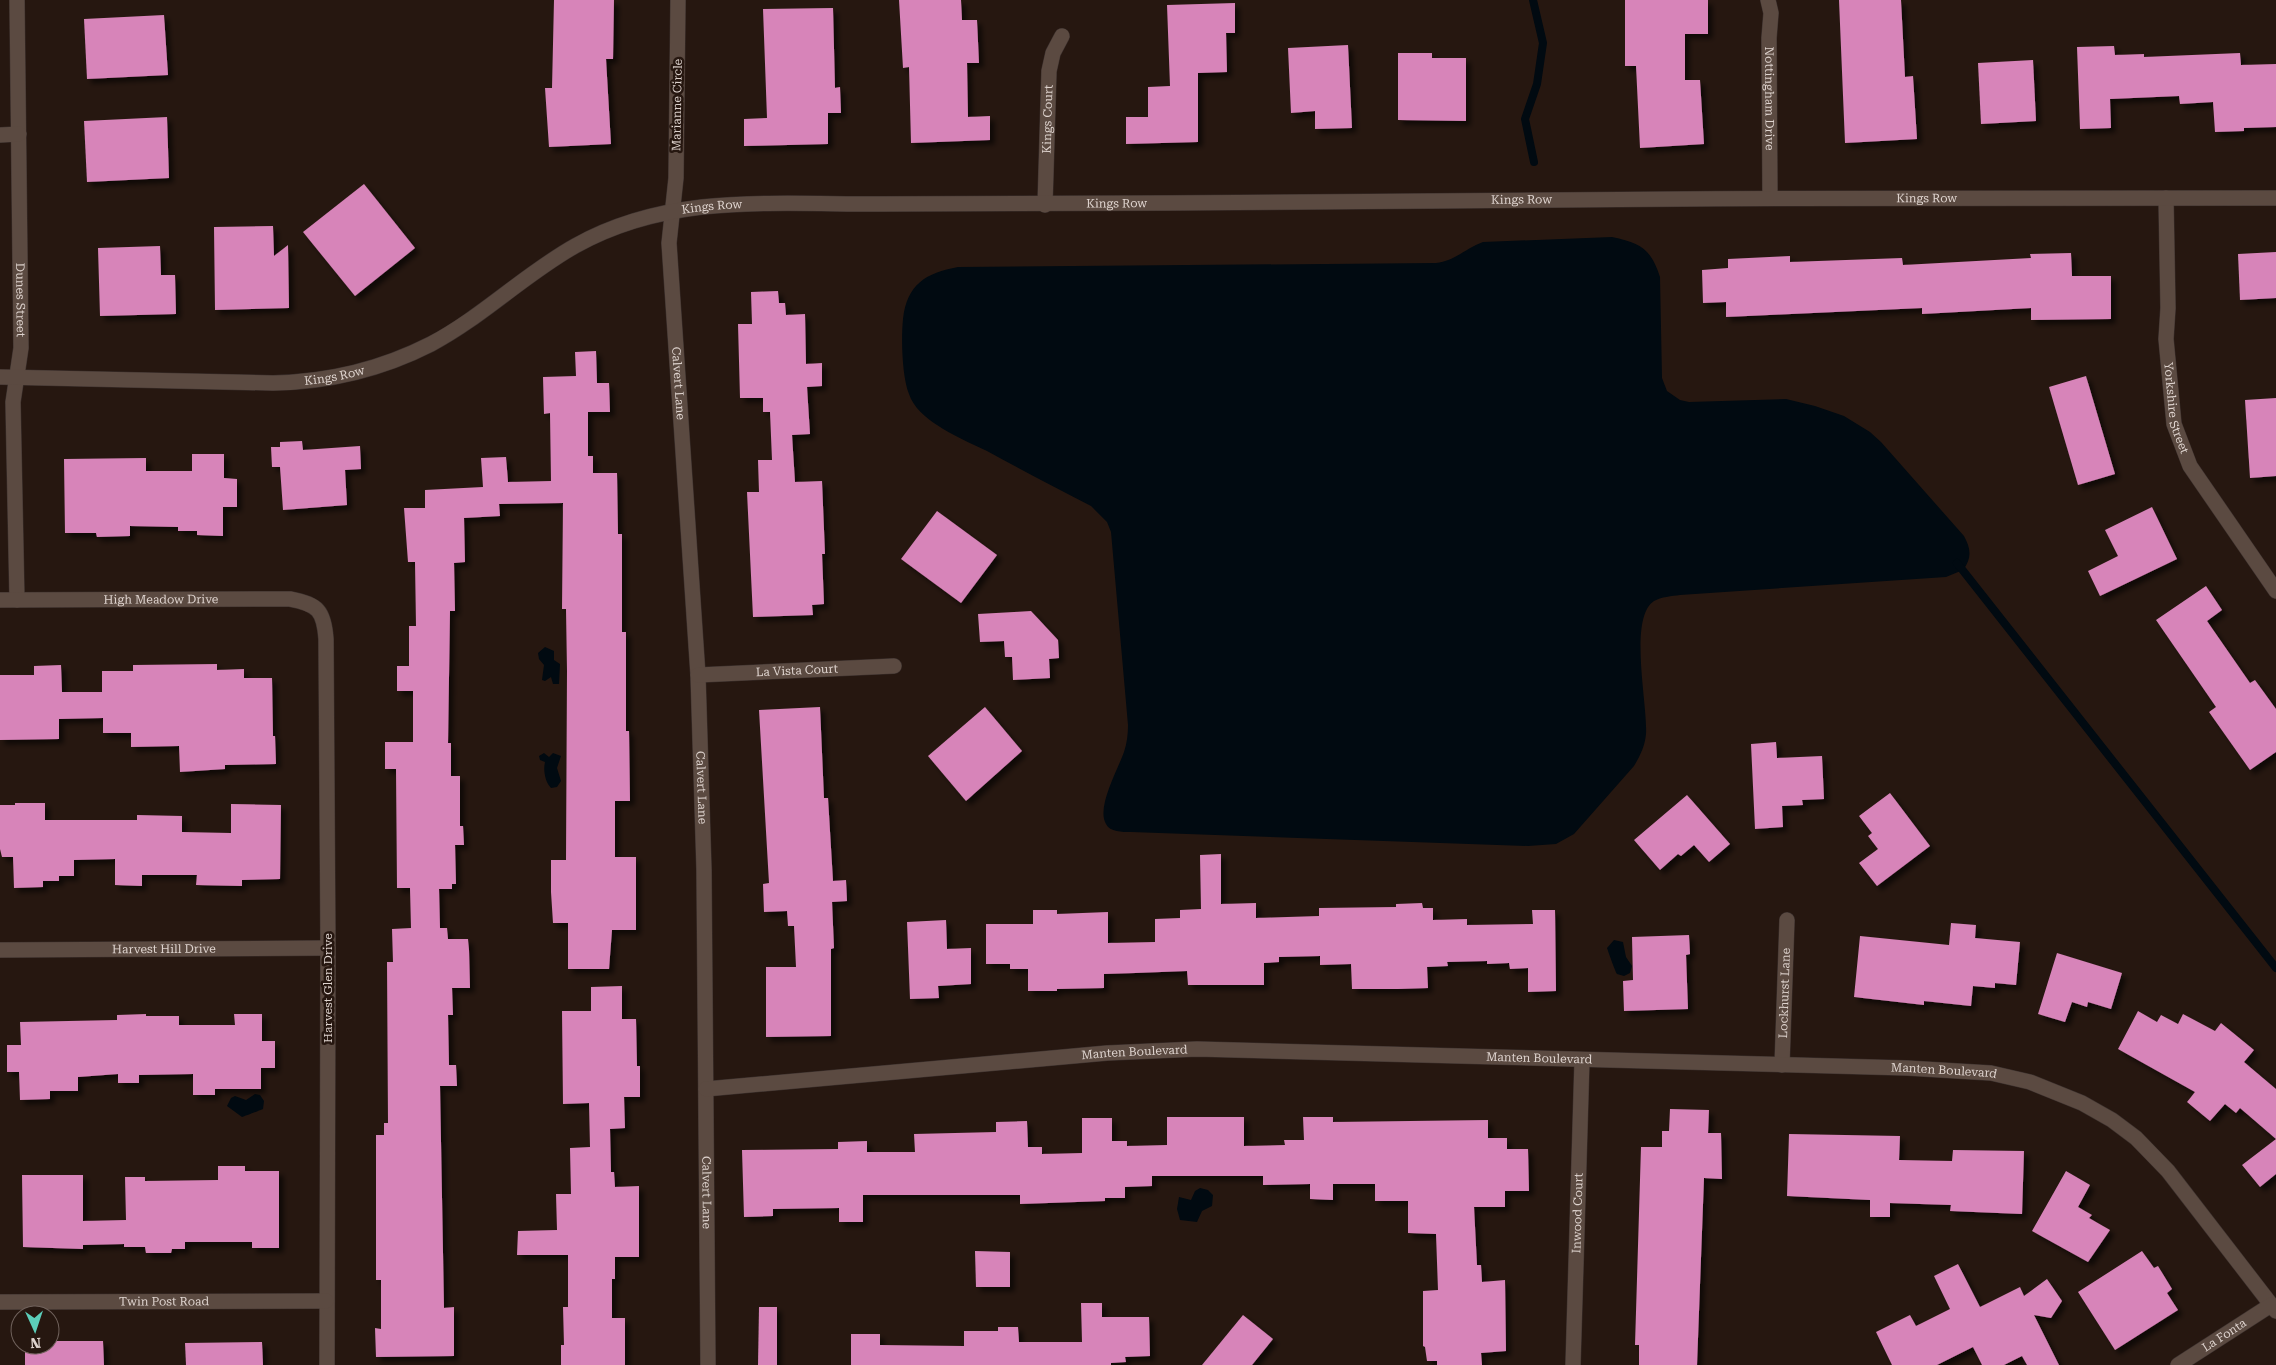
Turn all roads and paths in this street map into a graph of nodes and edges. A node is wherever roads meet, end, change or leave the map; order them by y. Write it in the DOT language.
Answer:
graph roads {
  1 [pos="17,0"];
  2 [pos="678,0"];
  3 [pos="1768,0"];
  4 [pos="1062,36"];
  5 [pos="0,134"];
  6 [pos="19,134"];
  7 [pos="1770,198"];
  8 [pos="2166,198"];
  9 [pos="2276,198"];
  10 [pos="1045,205"];
  11 [pos="673,210"];
  12 [pos="0,377"];
  13 [pos="17,377"];
  14 [pos="2270,573"];
  15 [pos="2276,591"];
  16 [pos="0,600"];
  17 [pos="18,600"];
  18 [pos="320,611"];
  19 [pos="894,666"];
  20 [pos="698,675"];
  21 [pos="1788,920"];
  22 [pos="328,948"];
  23 [pos="0,950"];
  24 [pos="1582,1060"];
  25 [pos="1782,1065"];
  26 [pos="706,1088"];
  27 [pos="0,1302"];
  28 [pos="326,1302"];
  29 [pos="2274,1308"];
  30 [pos="327,1365"];
  31 [pos="708,1365"];
  32 [pos="1573,1365"];
  33 [pos="2178,1365"];
  1 -- 6 [label="street, Dunes Street"];
  2 -- 11 [label="street, Marianne Circle"];
  3 -- 7 [label="street, Nottingham Drive"];
  4 -- 10 [label="street, Kings Court"];
  5 -- 6 [label="street"];
  6 -- 13 [label="street, Dunes Street"];
  7 -- 8 [label="street, Kings Row"];
  7 -- 10 [label="street, Kings Row"];
  8 -- 9 [label="street, Kings Row"];
  8 -- 14 [label="street, Yorkshire Street"];
  10 -- 11 [label="street, Kings Row"];
  11 -- 13 [label="street, Kings Row"];
  11 -- 20 [label="street, Calvert Lane"];
  12 -- 13 [label="street, Kings Row"];
  13 -- 17 [label="street, Dunes Street"];
  14 -- 15 [label="street, Yorkshire Street"];
  16 -- 17 [label="street, High Meadow Drive"];
  17 -- 18 [label="street, High Meadow Drive"];
  18 -- 22 [label="street, Harvest Glen Drive"];
  19 -- 20 [label="street, La Vista Court"];
  20 -- 26 [label="street, Calvert Lane"];
  21 -- 25 [label="street, Lockhurst Lane"];
  22 -- 23 [label="street, Harvest Hill Drive"];
  22 -- 28 [label="street, Harvest Glen Drive"];
  24 -- 25 [label="street, Manten Boulevard"];
  24 -- 26 [label="street, Manten Boulevard"];
  24 -- 32 [label="street, Inwood Court"];
  25 -- 29 [label="street, Manten Boulevard"];
  26 -- 31 [label="street, Calvert Lane"];
  27 -- 28 [label="street, Twin Post Road"];
  28 -- 30 [label="street, Harvest Glen Drive"];
  29 -- 33 [label="street, La Fonta"];
}
